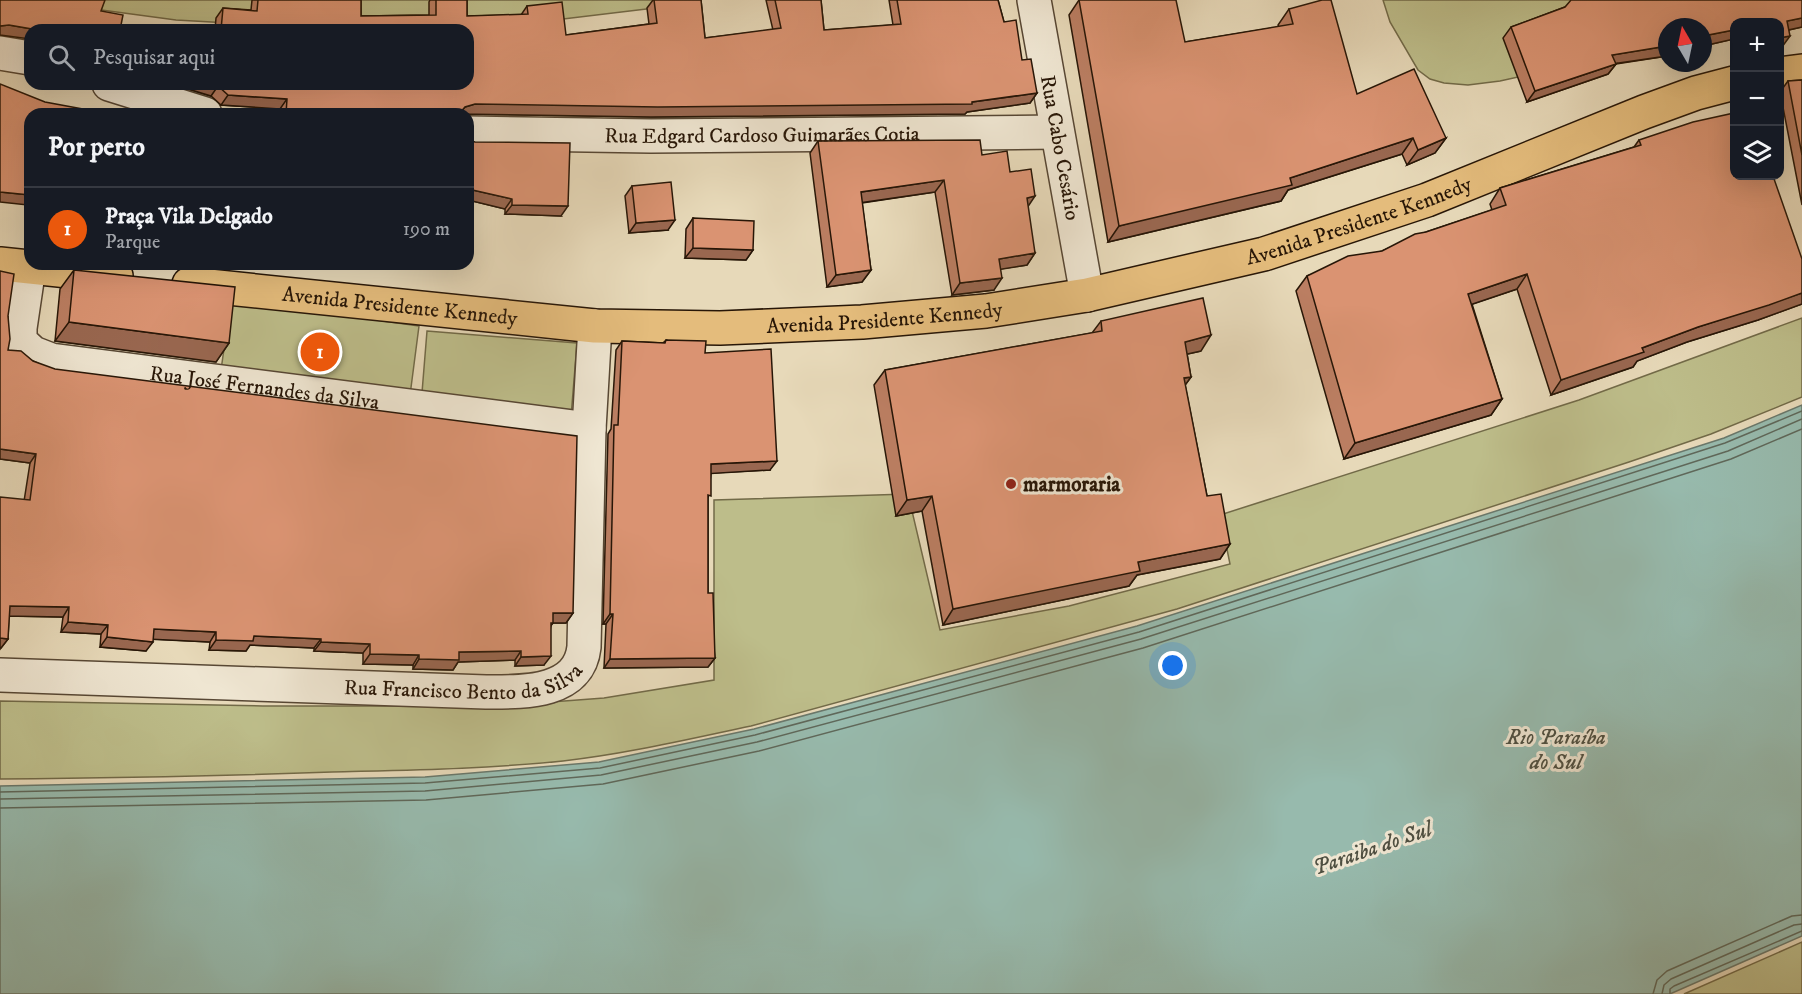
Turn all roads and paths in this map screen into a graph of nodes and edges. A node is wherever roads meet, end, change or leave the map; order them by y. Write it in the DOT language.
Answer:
graph roads {
  1 [pos="1034,0"];
  2 [pos="0,53"];
  3 [pos="24,57"];
  4 [pos="1802,71"];
  5 [pos="1784,73"];
  6 [pos="1730,84"];
  7 [pos="128,90"];
  8 [pos="186,108"];
  9 [pos="1057,132"];
  10 [pos="474,133"];
  11 [pos="14,266"];
  12 [pos="54,270"];
  13 [pos="1087,295"];
  14 [pos="595,326"];
  15 [pos="589,429"];
  16 [pos="0,675"];
  1 -- 9 [label="street, Rua Cabo Cesário"];
  2 -- 3 [label="street"];
  4 -- 5 [label="main road"];
  6 -- 13 [label="main road, Avenida Presidente Kennedy"];
  7 -- 8 [label="street"];
  9 -- 10 [label="street, Rua Edgard Cardoso Guimarães Cotia"];
  9 -- 13 [label="street, Rua Cabo Cesário"];
  11 -- 15 [label="street, Rua José Fernandes da Silva"];
  12 -- 14 [label="main road, Avenida Presidente Kennedy"];
  13 -- 14 [label="main road, Avenida Presidente Kennedy"];
  14 -- 15 [label="street, Rua Francisco Bento da Silva"];
  15 -- 16 [label="street, Rua Francisco Bento da Silva"];
}
